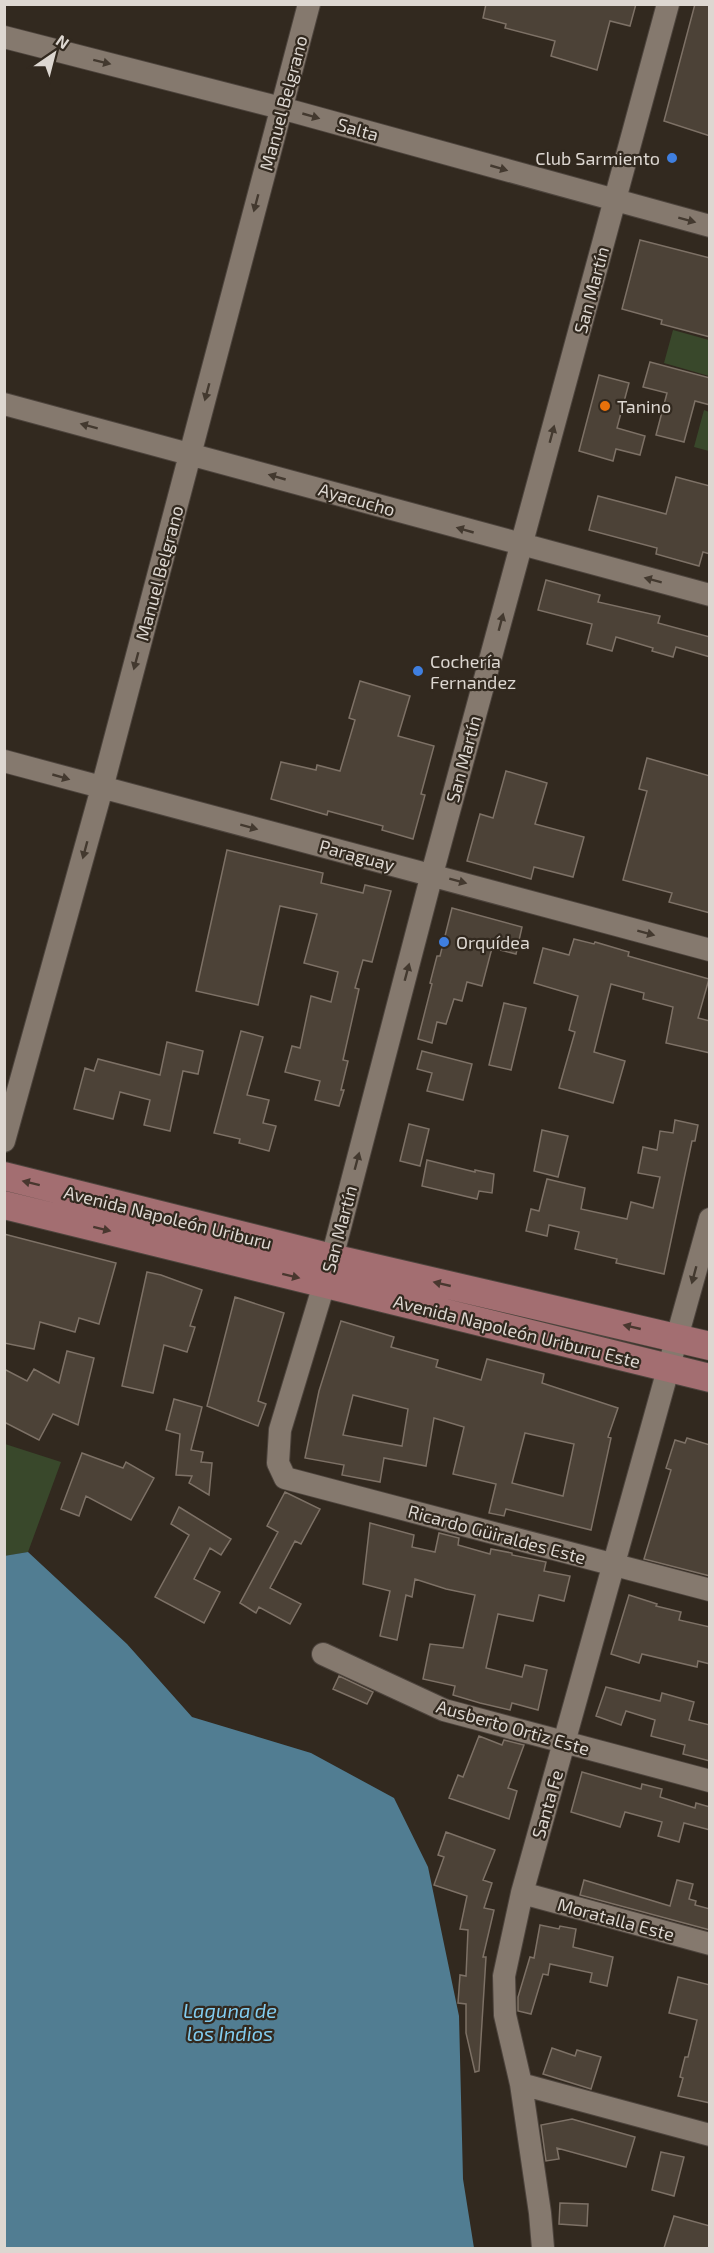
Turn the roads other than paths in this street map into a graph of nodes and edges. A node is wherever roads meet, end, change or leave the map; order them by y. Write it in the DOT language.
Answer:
graph roads {
  1 [pos="309,4"];
  2 [pos="668,4"];
  3 [pos="4,37"];
  4 [pos="281,108"];
  5 [pos="616,201"];
  6 [pos="710,226"];
  7 [pos="4,404"];
  8 [pos="191,453"];
  9 [pos="521,545"];
  10 [pos="710,595"];
  11 [pos="4,761"];
  12 [pos="102,788"];
  13 [pos="432,874"];
  14 [pos="710,950"];
  15 [pos="4,1141"];
  16 [pos="4,1176"];
  17 [pos="4,1205"];
  18 [pos="710,1219"];
  19 [pos="328,1271"];
  20 [pos="677,1338"];
  21 [pos="710,1346"];
  22 [pos="669,1368"];
  23 [pos="710,1378"];
  24 [pos="285,1478"];
  25 [pos="614,1565"];
  26 [pos="710,1590"];
  27 [pos="323,1654"];
  28 [pos="564,1743"];
  29 [pos="710,1781"];
  30 [pos="522,1893"];
  31 [pos="710,1944"];
  32 [pos="521,2084"];
  33 [pos="710,2135"];
  34 [pos="543,2248"];
  1 -- 4 [label="street, Manuel Belgrano"];
  2 -- 5 [label="street, San Martín"];
  3 -- 4 [label="street, Salta, one-way"];
  4 -- 5 [label="street, Salta, one-way"];
  4 -- 8 [label="street, Manuel Belgrano, one-way"];
  5 -- 6 [label="street, Salta, one-way"];
  9 -- 5 [label="street, San Martín, one-way"];
  8 -- 7 [label="street, Ayacucho, one-way"];
  9 -- 8 [label="street, Ayacucho, one-way"];
  8 -- 12 [label="street, Manuel Belgrano, one-way"];
  10 -- 9 [label="street, Ayacucho, one-way"];
  13 -- 9 [label="street, San Martín, one-way"];
  11 -- 12 [label="street, Paraguay, one-way"];
  12 -- 13 [label="street, Paraguay, one-way"];
  12 -- 15 [label="street, Manuel Belgrano, one-way"];
  13 -- 14 [label="street, Paraguay, one-way"];
  19 -- 13 [label="street, San Martín, one-way"];
  19 -- 16 [label="main road, Avenida Napoleón Uriburu, one-way"];
  17 -- 19 [label="main road, Avenida Napoleón Uriburu, one-way"];
  18 -- 20 [label="street, Santa Fe, one-way"];
  20 -- 19 [label="main road, Avenida Napoleón Uriburu Este, one-way"];
  19 -- 22 [label="main road, Avenida Napoleón Uriburu Este"];
  19 -- 24 [label="street, San Martín"];
  20 -- 21 [label="main road, Avenida Napoleón Uriburu Este"];
  20 -- 22 [label="street, Santa Fe"];
  22 -- 23 [label="main road, Avenida Napoleón Uriburu Este"];
  22 -- 25 [label="street, Santa Fe"];
  24 -- 25 [label="street, Ricardo Güiraldes Este"];
  25 -- 26 [label="street, Ricardo Güiraldes Este"];
  25 -- 28 [label="street, Santa Fe"];
  27 -- 28 [label="street, Ausberto Ortiz Este"];
  28 -- 29 [label="street, Ausberto Ortiz Este"];
  28 -- 30 [label="street, Santa Fe"];
  30 -- 31 [label="street, Moratalla Este"];
  30 -- 32 [label="street, Santa Fe"];
  32 -- 33 [label="street"];
  32 -- 34 [label="street, Santa Fe"];
}
